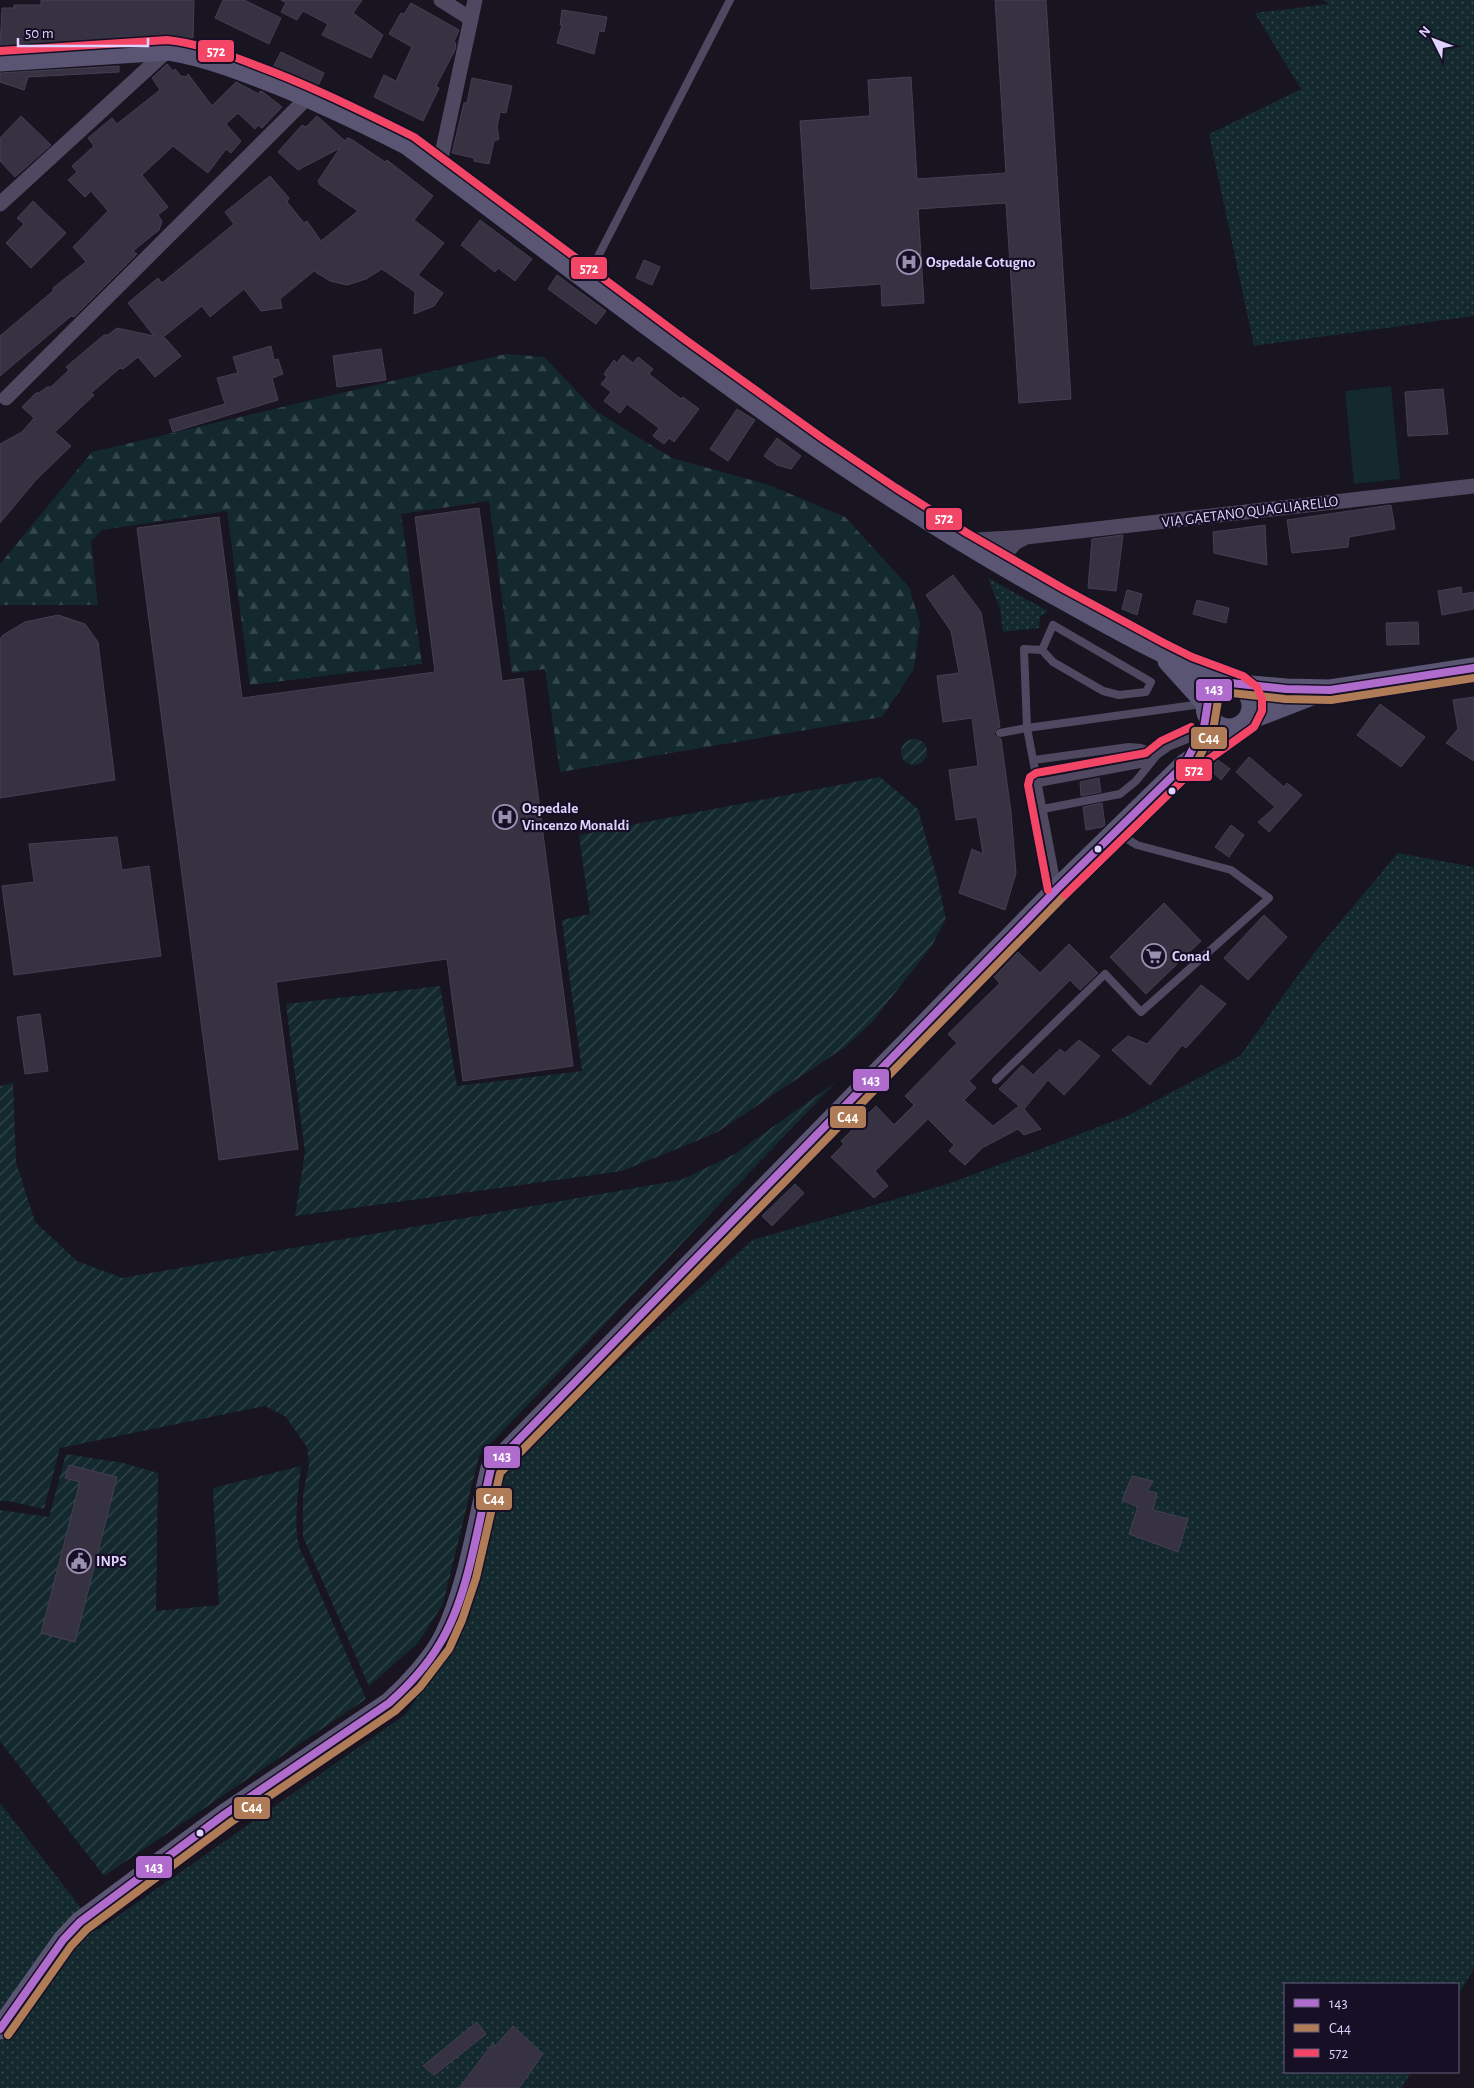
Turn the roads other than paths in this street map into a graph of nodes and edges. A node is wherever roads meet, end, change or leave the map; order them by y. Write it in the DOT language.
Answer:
graph roads {
  1 [pos="441,0"];
  2 [pos="475,0"];
  3 [pos="730,0"];
  4 [pos="471,19"];
  5 [pos="168,50"];
  6 [pos="0,61"];
  7 [pos="308,97"];
  8 [pos="439,168"];
  9 [pos="0,204"];
  10 [pos="586,280"];
  11 [pos="6,398"];
  12 [pos="1474,486"];
  13 [pos="1026,537"];
  14 [pos="961,541"];
  15 [pos="997,563"];
  16 [pos="1042,650"];
  17 [pos="1157,651"];
  18 [pos="1474,668"];
  19 [pos="1235,684"];
  20 [pos="1330,690"];
  21 [pos="1207,708"];
  22 [pos="1242,724"];
  23 [pos="1027,728"];
  24 [pos="1000,733"];
  25 [pos="1200,734"];
  26 [pos="1159,753"];
  27 [pos="1034,760"];
  28 [pos="1151,762"];
  29 [pos="1185,764"];
  30 [pos="1038,783"];
  31 [pos="1043,809"];
  32 [pos="1115,832"];
  33 [pos="1058,888"];
  34 [pos="996,1080"];
  35 [pos="0,2029"];
  1 -- 4 [label="street"];
  2 -- 4 [label="street"];
  3 -- 10 [label="lane"];
  4 -- 8 [label="street"];
  5 -- 6 [label="street"];
  5 -- 7 [label="street"];
  5 -- 9 [label="street"];
  7 -- 8 [label="street"];
  7 -- 11 [label="street"];
  8 -- 10 [label="street"];
  10 -- 14 [label="street"];
  12 -- 13 [label="street, VIA GAETANO QUAGLIARELLO"];
  13 -- 14 [label="street, VIA GAETANO QUAGLIARELLO"];
  13 -- 15 [label="street"];
  14 -- 15 [label="street"];
  15 -- 17 [label="street"];
  16 -- 16 [label="lane"];
  16 -- 23 [label="lane"];
  17 -- 19 [label="street"];
  17 -- 21 [label="street"];
  18 -- 20 [label="street"];
  19 -- 20 [label="street"];
  19 -- 21 [label="street"];
  19 -- 22 [label="street"];
  20 -- 22 [label="street"];
  21 -- 22 [label="street"];
  21 -- 23 [label="lane"];
  21 -- 25 [label="street"];
  22 -- 29 [label="street"];
  23 -- 24 [label="lane"];
  23 -- 27 [label="lane"];
  25 -- 26 [label="lane"];
  25 -- 29 [label="street"];
  26 -- 27 [label="lane"];
  26 -- 28 [label="lane"];
  27 -- 30 [label="lane"];
  28 -- 30 [label="lane"];
  28 -- 31 [label="lane"];
  29 -- 32 [label="street"];
  30 -- 31 [label="lane"];
  31 -- 33 [label="lane"];
  32 -- 33 [label="street"];
  32 -- 34 [label="lane"];
  33 -- 35 [label="street"];
}
